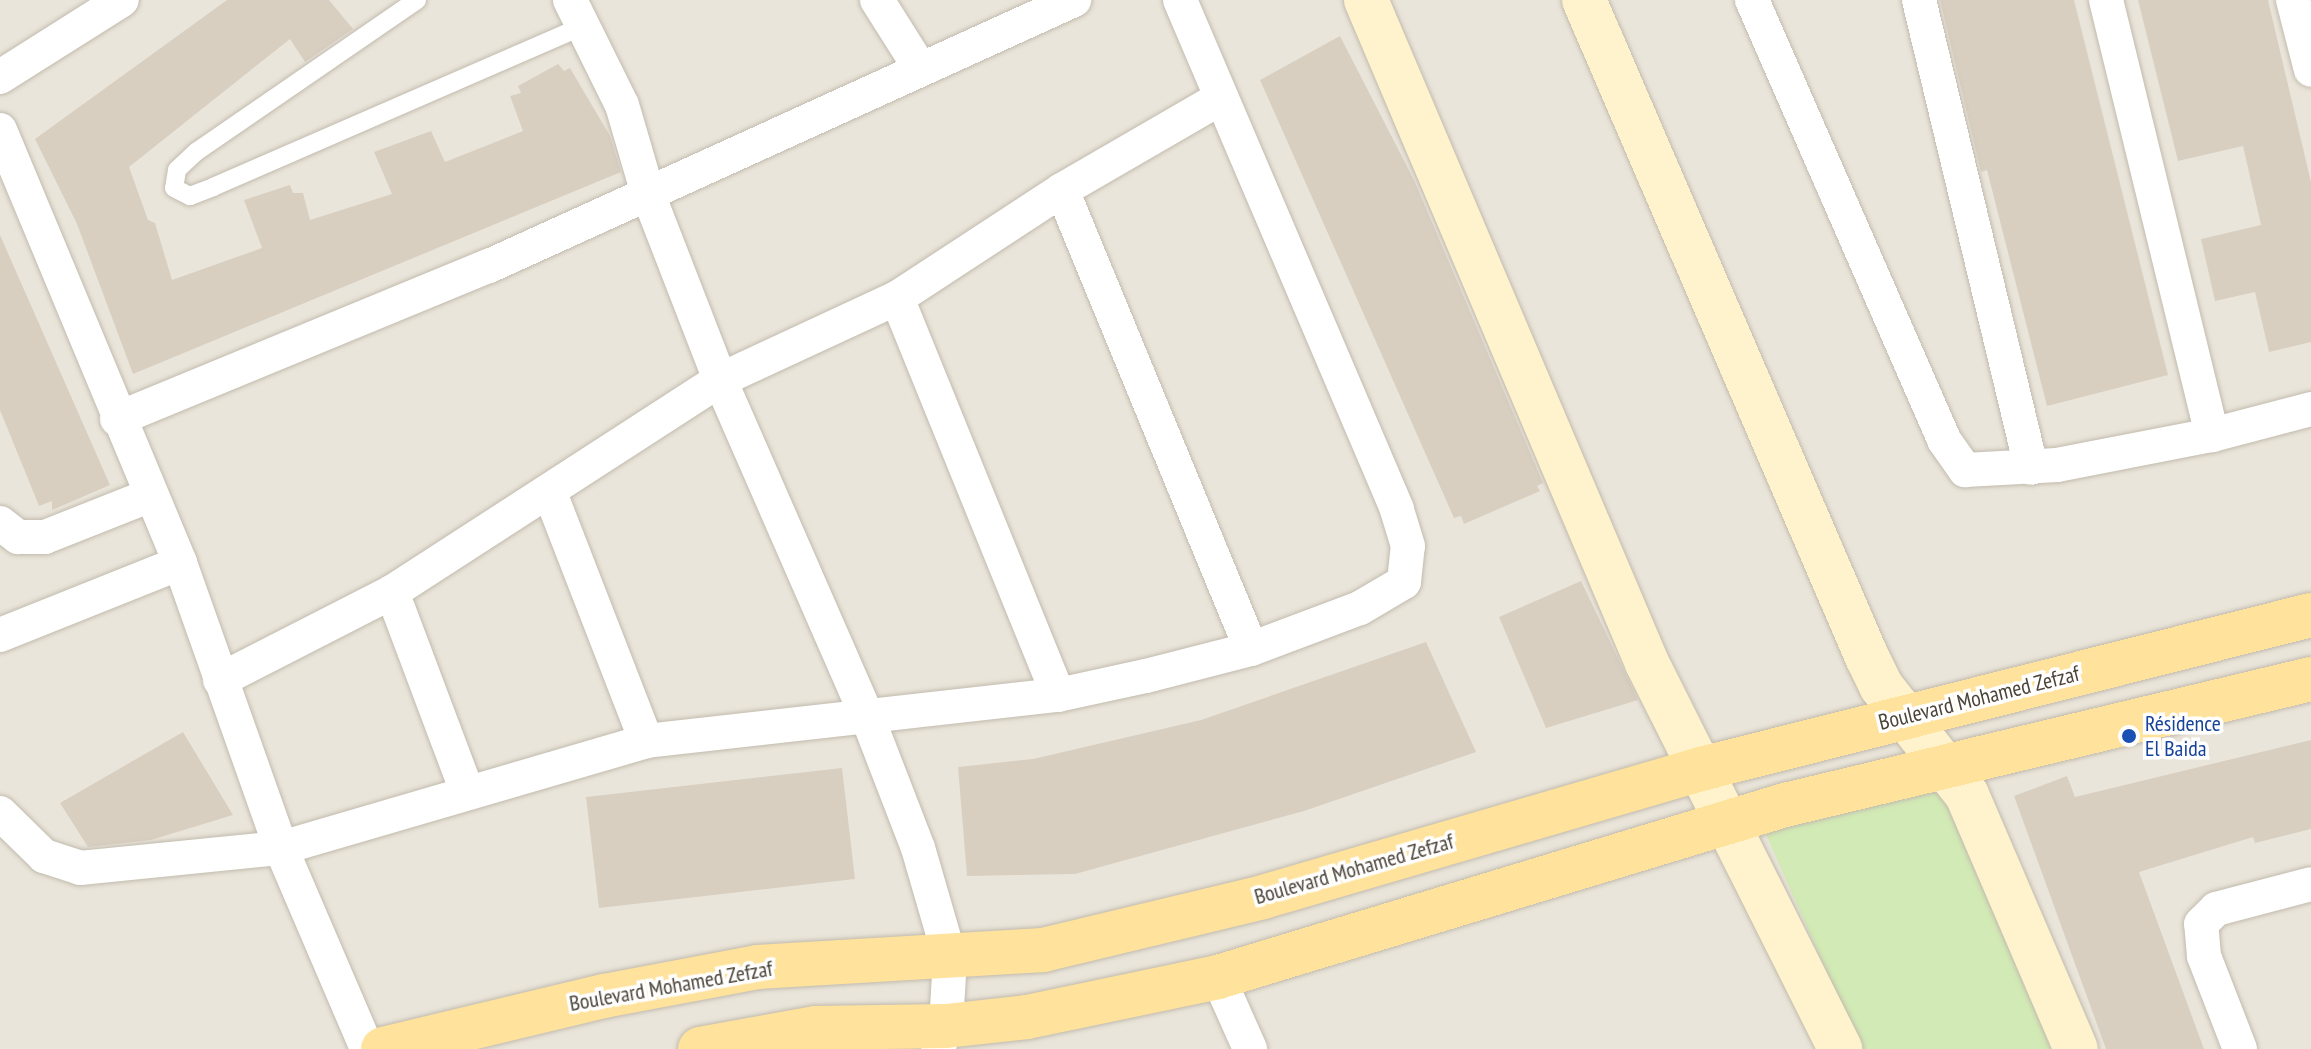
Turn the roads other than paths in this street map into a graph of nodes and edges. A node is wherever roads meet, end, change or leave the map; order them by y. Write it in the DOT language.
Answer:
graph roads {
  1 [pos="122,0"];
  2 [pos="417,0"];
  3 [pos="877,0"];
  4 [pos="1074,0"];
  5 [pos="1180,0"];
  6 [pos="1366,0"];
  7 [pos="1584,0"];
  8 [pos="1752,0"];
  9 [pos="1919,0"];
  10 [pos="2106,0"];
  11 [pos="2293,0"];
  12 [pos="578,13"];
  13 [pos="920,68"];
  14 [pos="2311,70"];
  15 [pos="0,77"];
  16 [pos="1221,98"];
  17 [pos="0,130"];
  18 [pos="1062,190"];
  19 [pos="648,194"];
  20 [pos="897,298"];
  21 [pos="720,380"];
  22 [pos="2311,409"];
  23 [pos="117,419"];
  24 [pos="2212,435"];
  25 [pos="2031,468"];
  26 [pos="550,493"];
  27 [pos="151,495"];
  28 [pos="0,523"];
  29 [pos="180,563"];
  30 [pos="392,592"];
  31 [pos="2311,615"];
  32 [pos="0,635"];
  33 [pos="1251,649"];
  34 [pos="2311,679"];
  35 [pos="220,680"];
  36 [pos="1058,695"];
  37 [pos="867,716"];
  38 [pos="1906,717"];
  39 [pos="646,741"];
  40 [pos="1947,766"];
  41 [pos="1701,769"];
  42 [pos="467,792"];
  43 [pos="0,813"];
  44 [pos="1730,822"];
  45 [pos="281,848"];
  46 [pos="2311,884"];
  47 [pos="950,958"];
  48 [pos="1218,977"];
  49 [pos="942,1037"];
  50 [pos="367,1049"];
  51 [pos="383,1049"];
  52 [pos="700,1049"];
  53 [pos="1250,1049"];
  54 [pos="1840,1049"];
  55 [pos="2076,1049"];
  56 [pos="2240,1049"];
  1 -- 15 [label="street"];
  2 -- 12 [label="lane"];
  3 -- 13 [label="street"];
  4 -- 13 [label="street"];
  5 -- 16 [label="street"];
  6 -- 41 [label="street"];
  7 -- 38 [label="street"];
  8 -- 25 [label="street"];
  9 -- 25 [label="street"];
  10 -- 24 [label="street"];
  11 -- 14 [label="street"];
  12 -- 19 [label="street"];
  13 -- 19 [label="street"];
  16 -- 18 [label="street"];
  16 -- 33 [label="street"];
  17 -- 23 [label="street"];
  18 -- 20 [label="street"];
  18 -- 33 [label="street"];
  19 -- 21 [label="street"];
  19 -- 23 [label="street"];
  20 -- 21 [label="street"];
  20 -- 36 [label="street"];
  21 -- 26 [label="street"];
  21 -- 37 [label="street"];
  22 -- 24 [label="street"];
  23 -- 27 [label="street"];
  24 -- 25 [label="street"];
  26 -- 30 [label="street"];
  26 -- 39 [label="street"];
  27 -- 28 [label="street"];
  27 -- 29 [label="street"];
  29 -- 32 [label="street"];
  29 -- 35 [label="street"];
  30 -- 35 [label="street"];
  30 -- 42 [label="street"];
  31 -- 38 [label="main road, Boulevard Mohamed Zefzaf"];
  33 -- 36 [label="street"];
  34 -- 40 [label="main road"];
  35 -- 45 [label="street"];
  36 -- 37 [label="street"];
  37 -- 39 [label="street"];
  37 -- 47 [label="street"];
  38 -- 40 [label="street"];
  38 -- 41 [label="main road, Boulevard Mohamed Zefzaf"];
  39 -- 42 [label="street"];
  40 -- 44 [label="main road"];
  40 -- 55 [label="street"];
  41 -- 44 [label="street"];
  41 -- 47 [label="main road, Boulevard Mohamed Zefzaf"];
  42 -- 45 [label="street"];
  43 -- 45 [label="street"];
  44 -- 48 [label="main road"];
  44 -- 54 [label="street"];
  45 -- 50 [label="street"];
  46 -- 56 [label="street"];
  47 -- 49 [label="street"];
  47 -- 51 [label="main road, Boulevard Mohamed Zefzaf"];
  48 -- 49 [label="main road"];
  48 -- 53 [label="street"];
  49 -- 52 [label="main road"];
}
